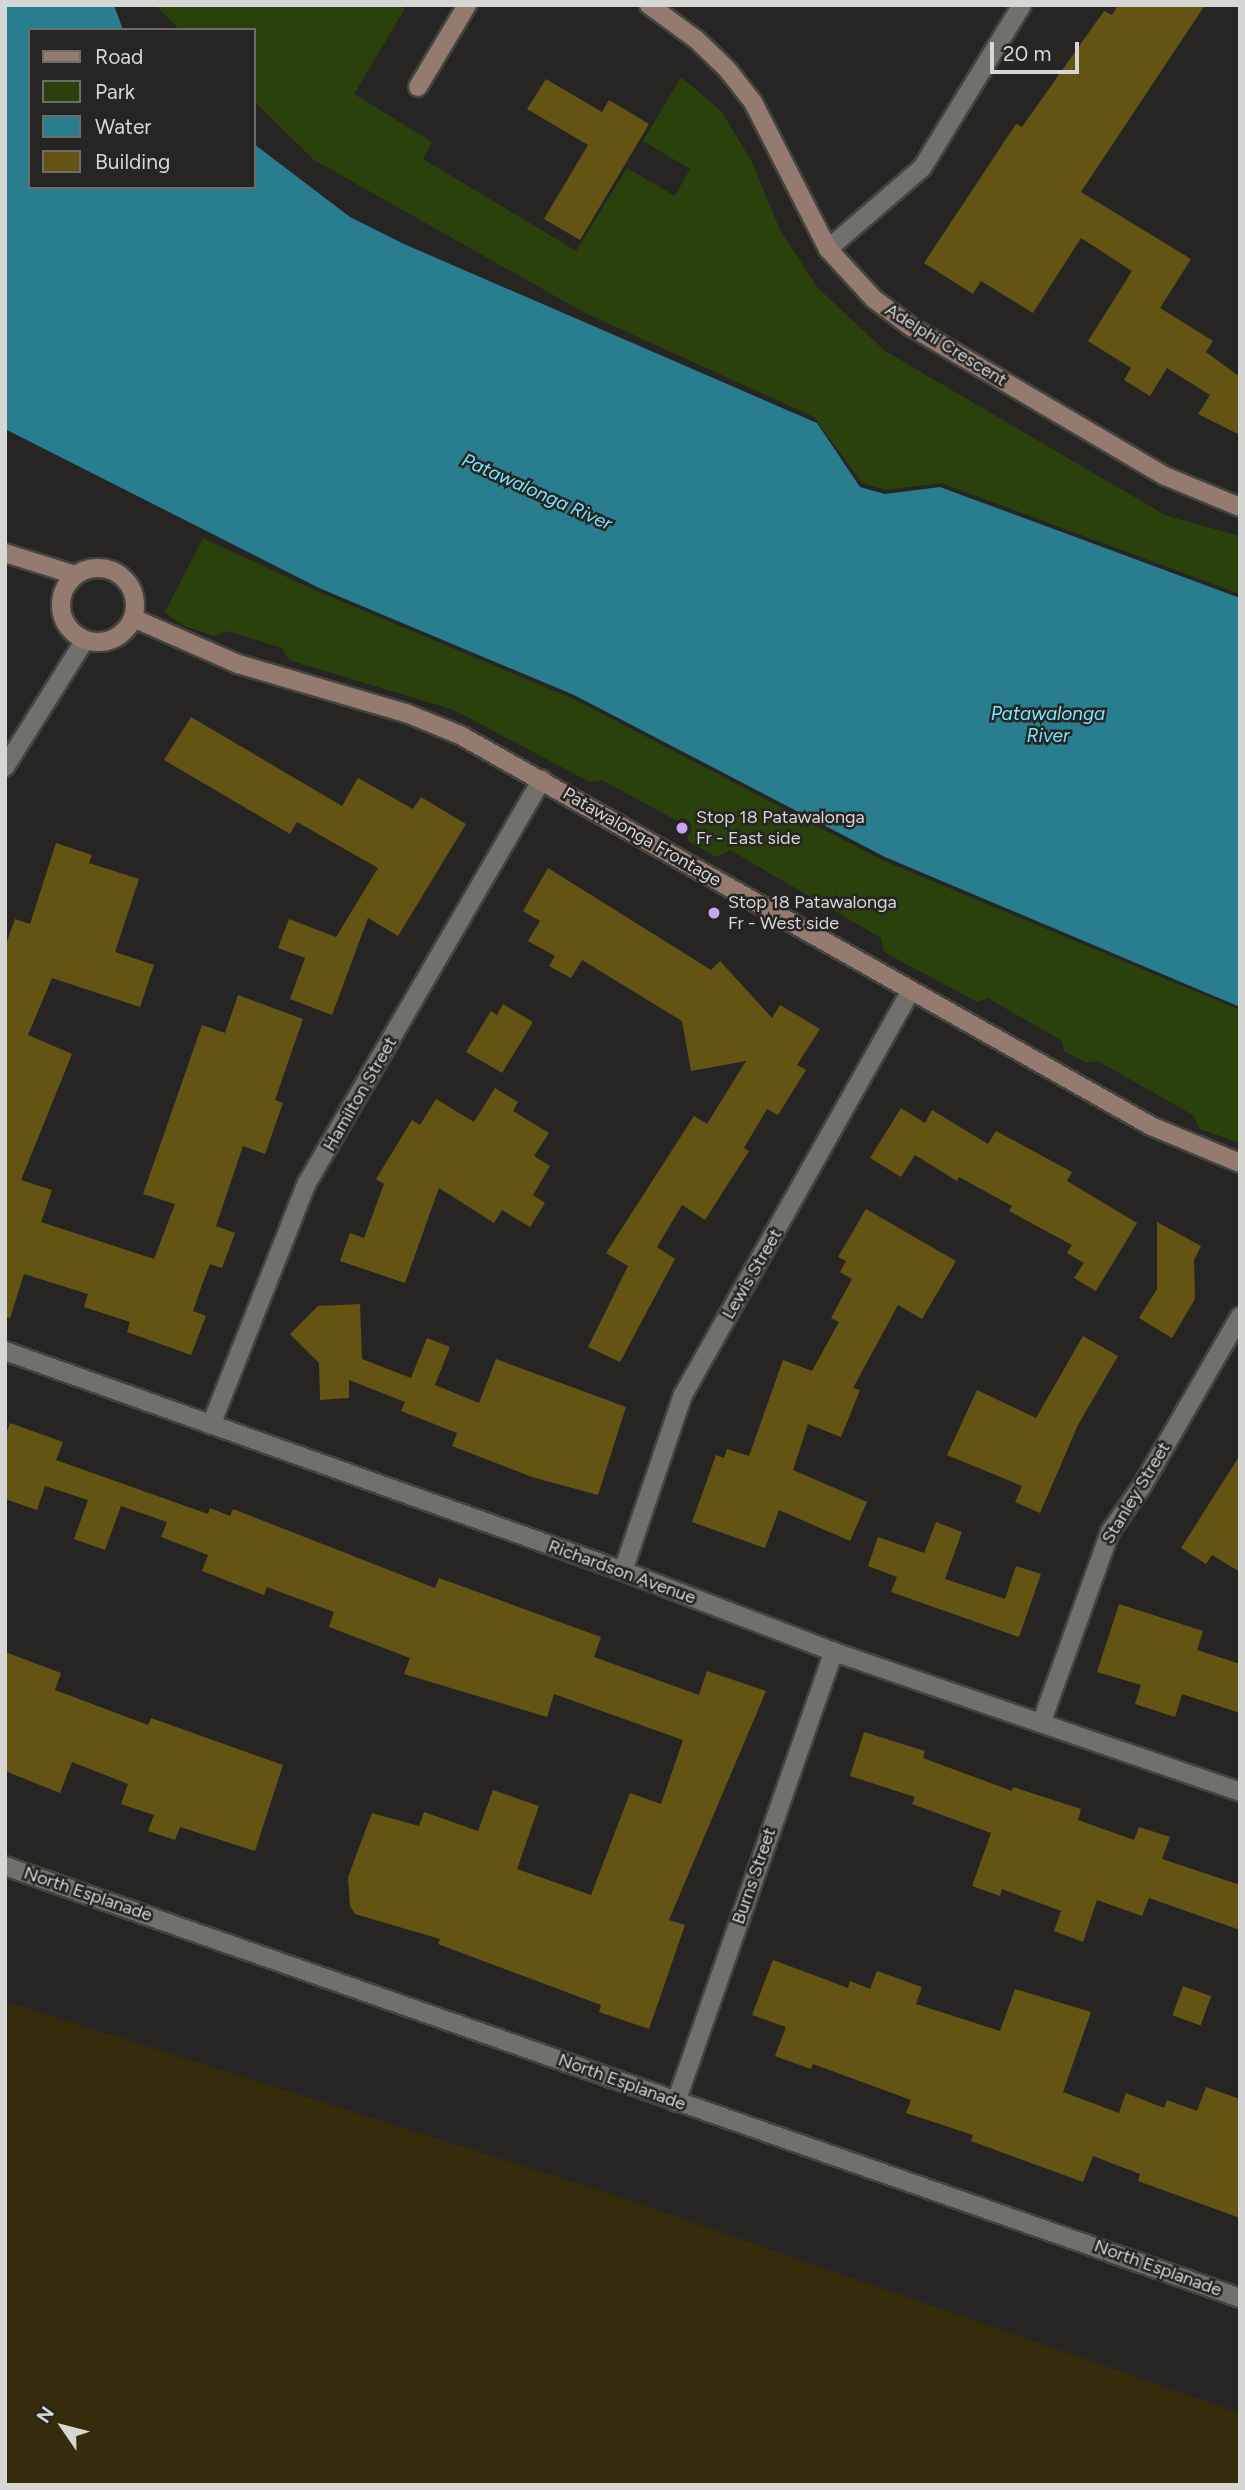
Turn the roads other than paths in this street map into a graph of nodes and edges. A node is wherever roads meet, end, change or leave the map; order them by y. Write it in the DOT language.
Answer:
graph roads {
  1 [pos="467,5"];
  2 [pos="649,5"];
  3 [pos="1022,5"];
  4 [pos="418,87"];
  5 [pos="828,248"];
  6 [pos="1240,506"];
  7 [pos="5,553"];
  8 [pos="75,575"];
  9 [pos="133,618"];
  10 [pos="85,640"];
  11 [pos="5,767"];
  12 [pos="542,779"];
  13 [pos="911,991"];
  14 [pos="1240,1163"];
  15 [pos="1240,1316"];
  16 [pos="5,1351"];
  17 [pos="211,1425"];
  18 [pos="622,1571"];
  19 [pos="834,1652"];
  20 [pos="1042,1721"];
  21 [pos="1240,1792"];
  22 [pos="5,1866"];
  23 [pos="676,2102"];
  24 [pos="1240,2298"];
  1 -- 4 [label="street"];
  2 -- 5 [label="street, Adelphi Crescent"];
  3 -- 5 [label="street"];
  5 -- 6 [label="street, Adelphi Crescent"];
  7 -- 8 [label="street"];
  8 -- 9 [label="street"];
  8 -- 10 [label="street"];
  9 -- 10 [label="street"];
  9 -- 12 [label="street, Patawalonga Frontage"];
  10 -- 11 [label="street"];
  12 -- 13 [label="street, Patawalonga Frontage"];
  12 -- 17 [label="street, Hamilton Street"];
  13 -- 14 [label="street, Patawalonga Frontage"];
  13 -- 18 [label="street, Lewis Street"];
  15 -- 20 [label="street, Stanley Street"];
  16 -- 17 [label="street, Richardson Avenue"];
  17 -- 18 [label="street, Richardson Avenue"];
  18 -- 19 [label="street, Richardson Avenue"];
  19 -- 20 [label="street, Richardson Avenue"];
  19 -- 23 [label="street, Burns Street"];
  20 -- 21 [label="street, Richardson Avenue"];
  22 -- 23 [label="street, North Esplanade"];
  23 -- 24 [label="street, North Esplanade"];
}
